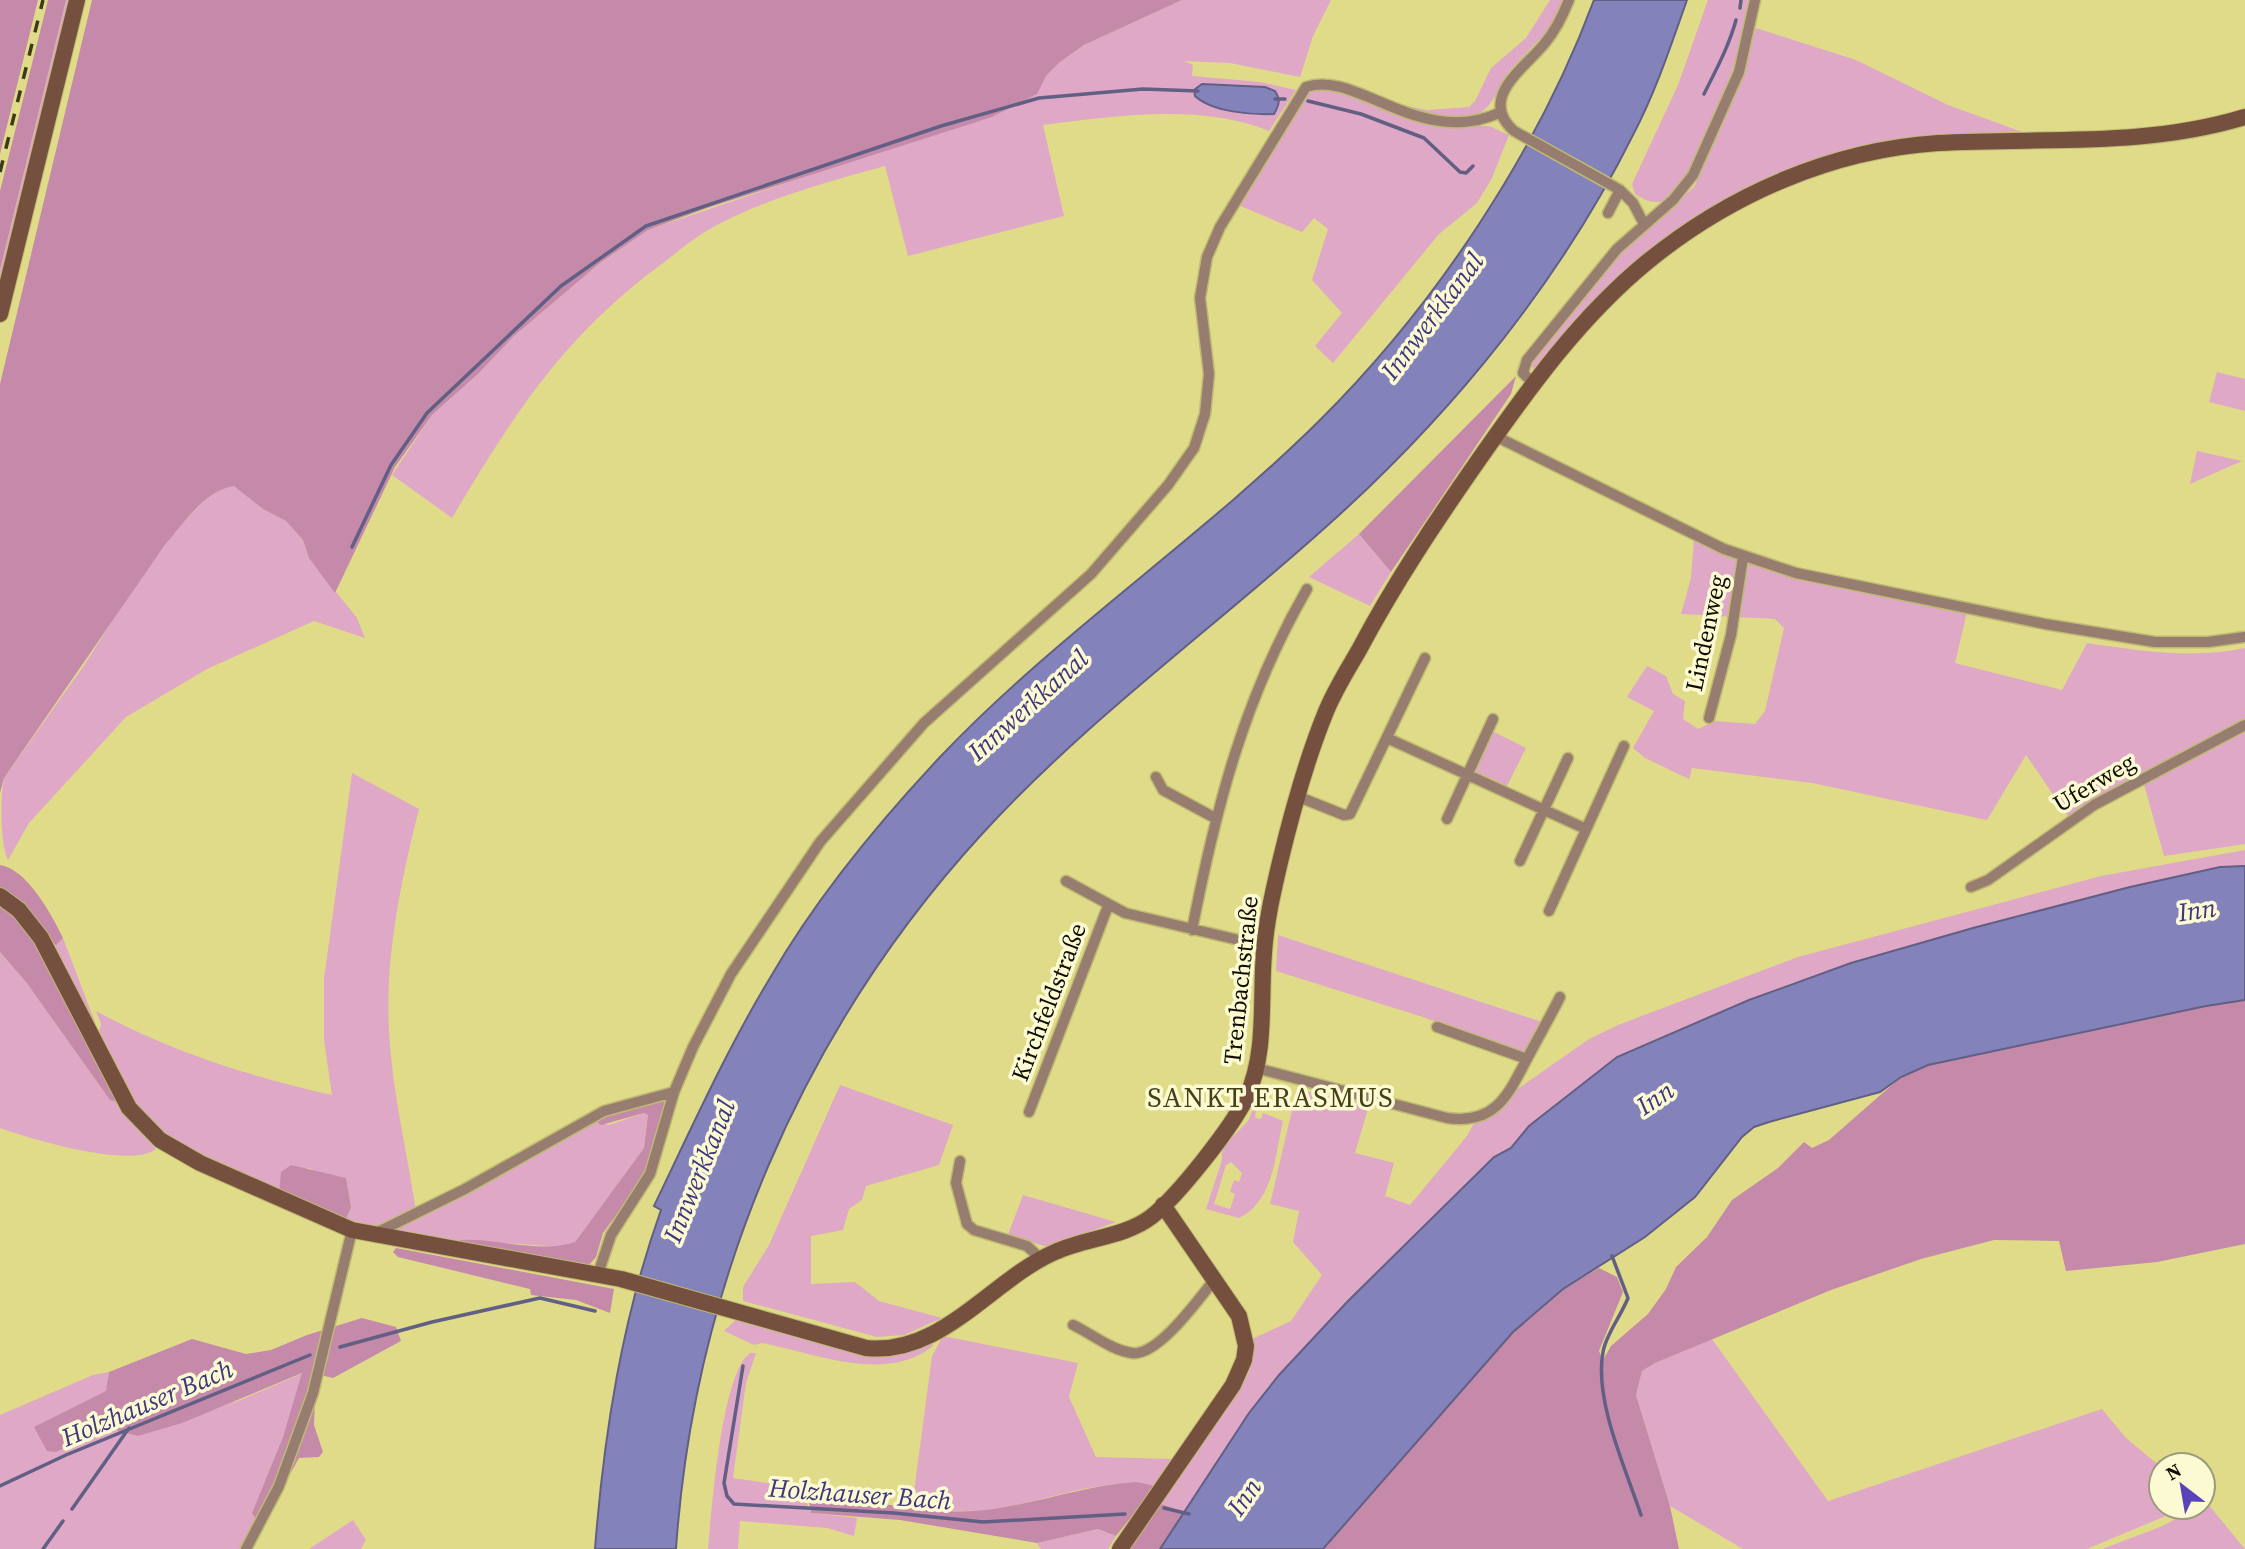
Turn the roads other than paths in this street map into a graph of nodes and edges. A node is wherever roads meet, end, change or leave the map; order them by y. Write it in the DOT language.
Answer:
graph roads {
  1 [pos="77,0"];
  2 [pos="1569,0"];
  3 [pos="1755,0"];
  4 [pos="1501,113"];
  5 [pos="2245,117"];
  6 [pos="1617,188"];
  7 [pos="1608,213"];
  8 [pos="1644,224"];
  9 [pos="0,314"];
  10 [pos="1533,383"];
  11 [pos="1495,436"];
  12 [pos="1742,557"];
  13 [pos="1307,589"];
  14 [pos="2245,637"];
  15 [pos="1425,658"];
  16 [pos="1709,718"];
  17 [pos="1493,719"];
  18 [pos="2245,724"];
  19 [pos="1387,738"];
  20 [pos="1624,746"];
  21 [pos="1568,758"];
  22 [pos="1467,774"];
  23 [pos="1156,777"];
  24 [pos="1299,797"];
  25 [pos="1543,811"];
  26 [pos="1215,818"];
  27 [pos="1447,819"];
  28 [pos="1586,829"];
  29 [pos="1520,861"];
  30 [pos="1066,881"];
  31 [pos="1971,887"];
  32 [pos="0,896"];
  33 [pos="1108,906"];
  34 [pos="1549,911"];
  35 [pos="1192,930"];
  36 [pos="1265,946"];
  37 [pos="1560,997"];
  38 [pos="1437,1027"];
  39 [pos="1527,1059"];
  40 [pos="1256,1068"];
  41 [pos="674,1091"];
  42 [pos="1029,1112"];
  43 [pos="960,1161"];
  44 [pos="1163,1205"];
  45 [pos="352,1230"];
  46 [pos="371,1235"];
  47 [pos="1041,1259"];
  48 [pos="598,1274"];
  49 [pos="1215,1279"];
  50 [pos="1073,1325"];
  51 [pos="246,1549"];
  52 [pos="1120,1549"];
  1 -- 9 [label="street"];
  2 -- 4 [label="street"];
  3 -- 8 [label="street"];
  4 -- 6 [label="street"];
  4 -- 41 [label="street"];
  5 -- 10 [label="street, Trenbachstraße"];
  6 -- 7 [label="street"];
  6 -- 8 [label="street"];
  8 -- 10 [label="street"];
  10 -- 11 [label="street, Trenbachstraße"];
  11 -- 12 [label="street"];
  11 -- 24 [label="street, Trenbachstraße"];
  12 -- 14 [label="street"];
  12 -- 16 [label="street, Lindenweg"];
  13 -- 26 [label="street"];
  15 -- 19 [label="street"];
  17 -- 22 [label="street"];
  18 -- 31 [label="street, Uferweg"];
  19 -- 22 [label="street"];
  19 -- 24 [label="street"];
  20 -- 28 [label="street"];
  21 -- 25 [label="street"];
  22 -- 25 [label="street"];
  22 -- 27 [label="street"];
  23 -- 26 [label="street"];
  24 -- 36 [label="street, Trenbachstraße"];
  25 -- 28 [label="street"];
  25 -- 29 [label="street"];
  26 -- 35 [label="street"];
  28 -- 34 [label="street"];
  30 -- 33 [label="street, Kirchfeldstraße"];
  32 -- 45 [label="street, Trenbachstraße"];
  33 -- 35 [label="street, Kirchfeldstraße"];
  33 -- 42 [label="street, Kirchfeldstraße"];
  35 -- 36 [label="street, Kirchfeldstraße"];
  36 -- 40 [label="street, Trenbachstraße"];
  37 -- 39 [label="street"];
  38 -- 39 [label="street"];
  39 -- 40 [label="street"];
  40 -- 44 [label="street, Trenbachstraße"];
  41 -- 46 [label="street"];
  41 -- 48 [label="street"];
  43 -- 47 [label="street"];
  44 -- 47 [label="street, Trenbachstraße"];
  44 -- 49 [label="street"];
  45 -- 46 [label="street, Trenbachstraße"];
  45 -- 51 [label="street"];
  46 -- 48 [label="street, Trenbachstraße"];
  47 -- 48 [label="street, Trenbachstraße"];
  49 -- 50 [label="street"];
  49 -- 52 [label="street"];
}
